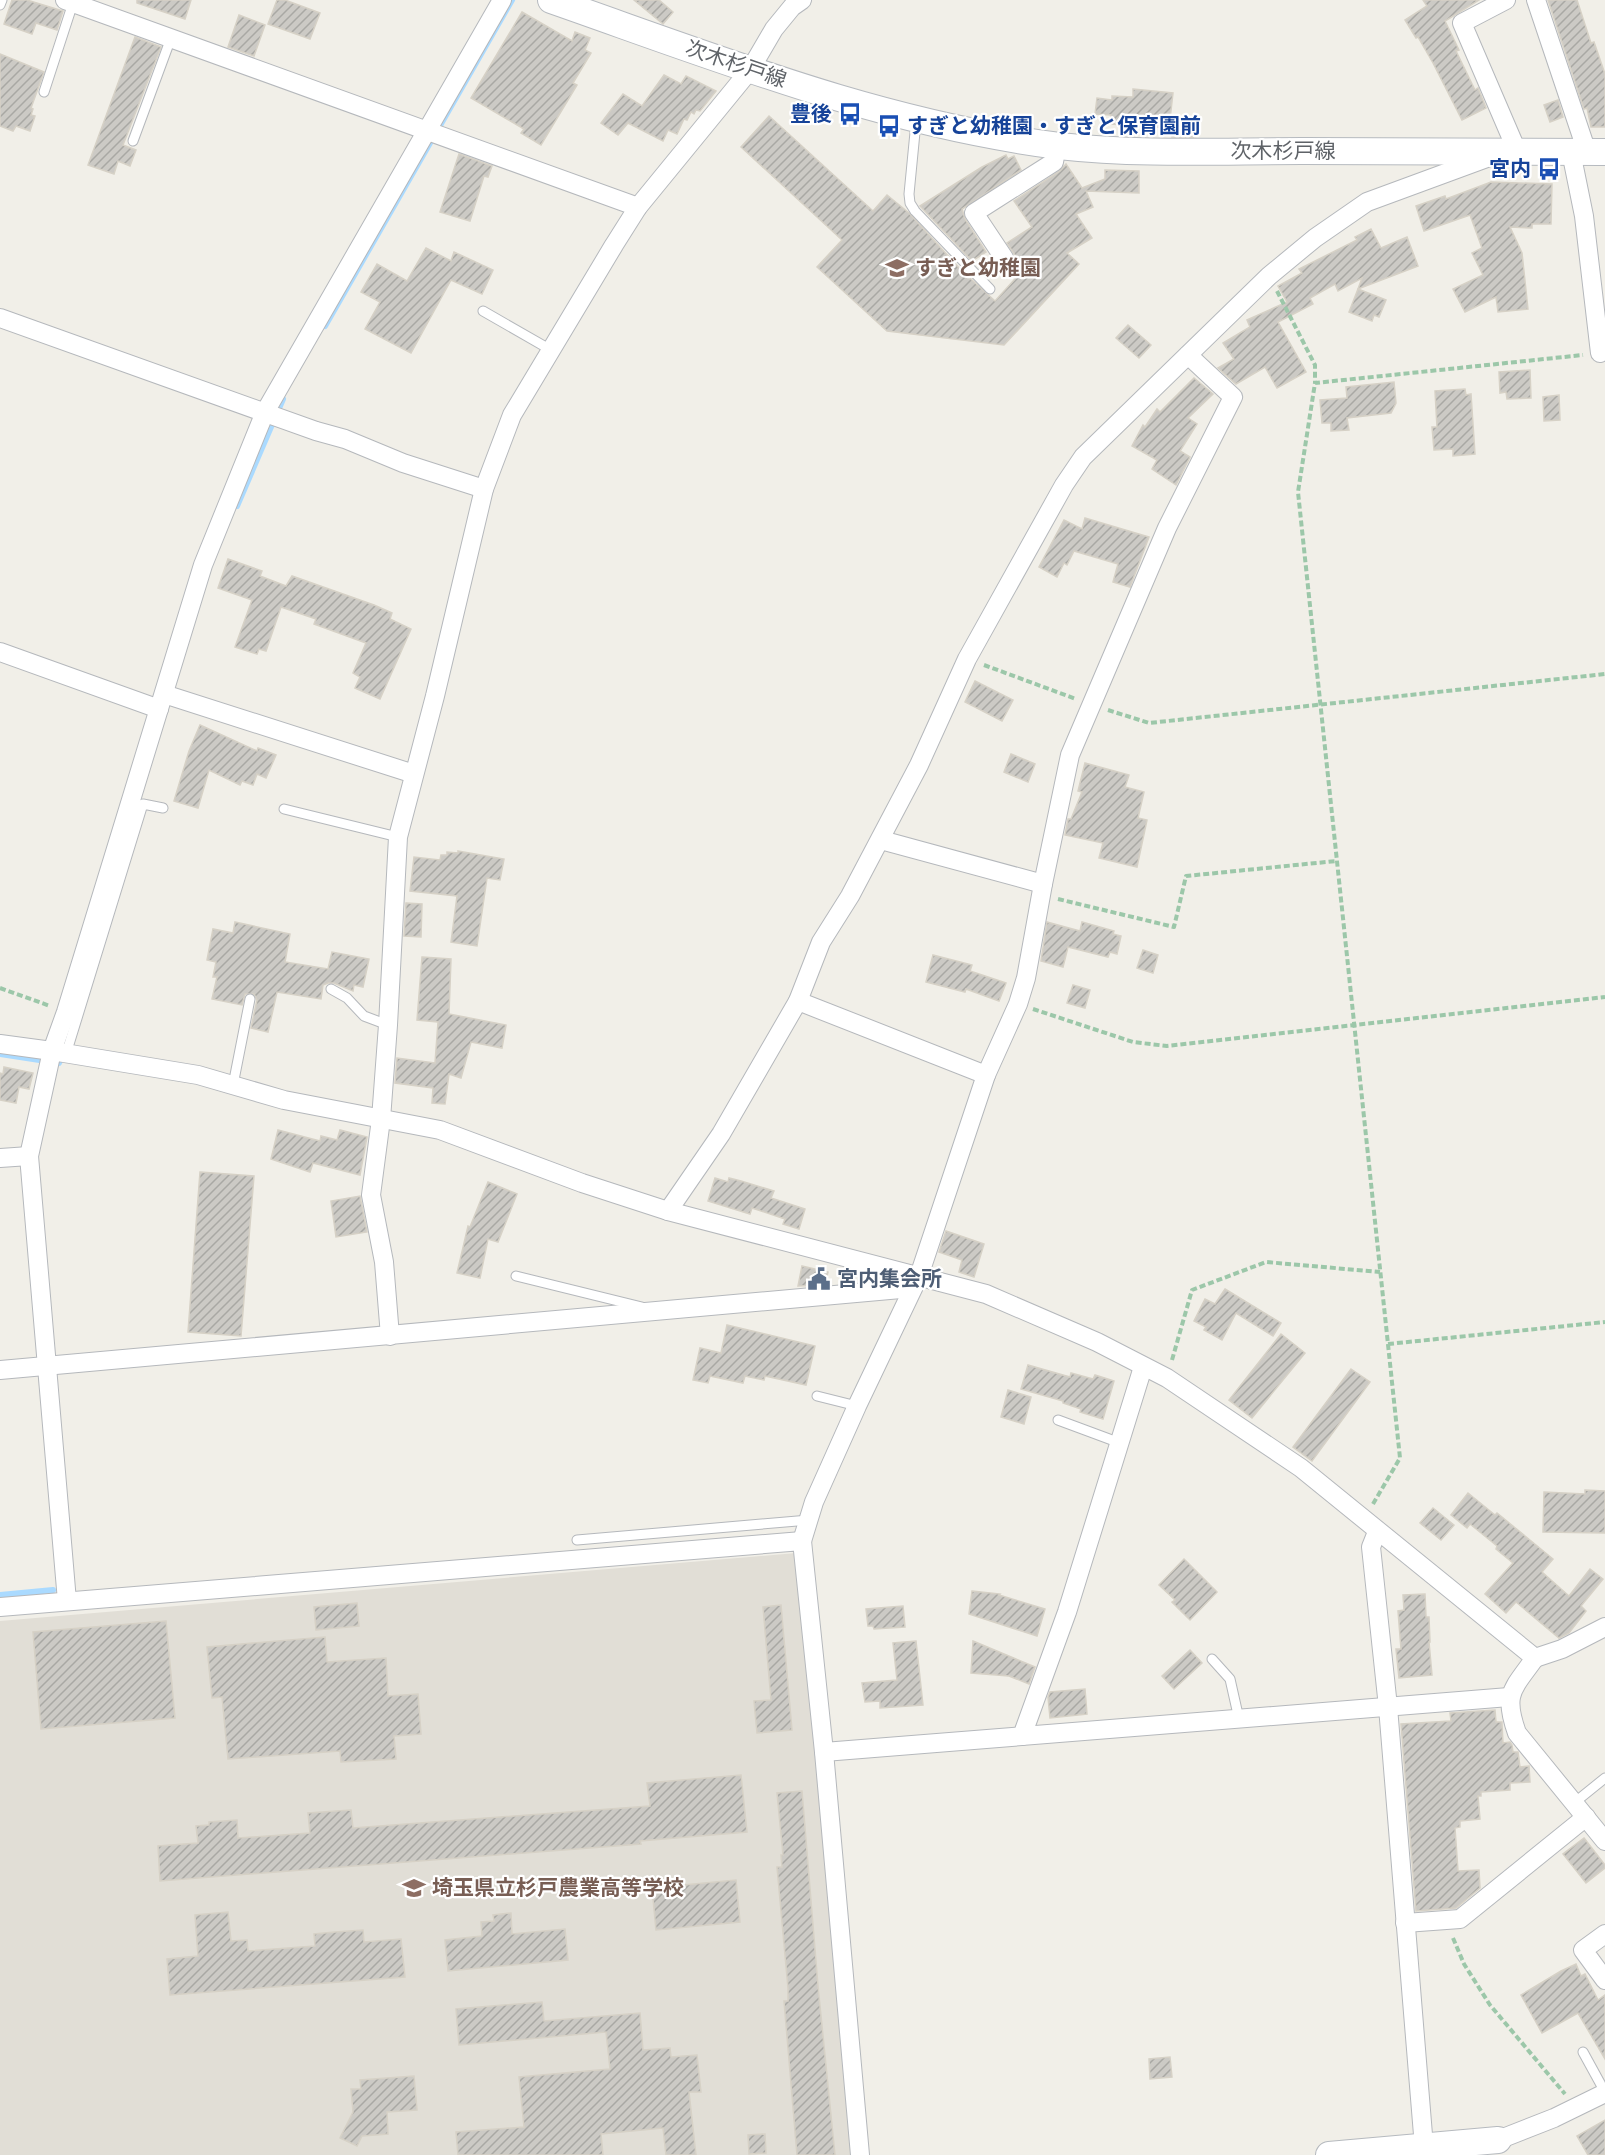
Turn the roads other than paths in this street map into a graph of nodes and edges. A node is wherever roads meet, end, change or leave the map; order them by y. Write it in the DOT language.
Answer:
graph roads {
  1 [pos="2,0"];
  2 [pos="502,0"];
  3 [pos="551,0"];
  4 [pos="802,0"];
  5 [pos="1506,0"];
  6 [pos="1536,0"];
  7 [pos="69,2"];
  8 [pos="0,5"];
  9 [pos="171,38"];
  10 [pos="750,70"];
  11 [pos="44,92"];
  12 [pos="916,119"];
  13 [pos="427,130"];
  14 [pos="133,141"];
  15 [pos="1057,145"];
  16 [pos="1513,150"];
  17 [pos="1588,152"];
  18 [pos="638,207"];
  19 [pos="1004,258"];
  20 [pos="990,289"];
  21 [pos="483,311"];
  22 [pos="0,318"];
  23 [pos="551,350"];
  24 [pos="1600,353"];
  25 [pos="1188,355"];
  26 [pos="266,412"];
  27 [pos="484,489"];
  28 [pos="0,652"];
  29 [pos="161,701"];
  30 [pos="414,774"];
  31 [pos="163,808"];
  32 [pos="284,809"];
  33 [pos="398,837"];
  34 [pos="880,840"];
  35 [pos="1042,889"];
  36 [pos="331,989"];
  37 [pos="250,999"];
  38 [pos="798,1001"];
  39 [pos="388,1025"];
  40 [pos="0,1044"];
  41 [pos="59,1052"];
  42 [pos="986,1075"];
  43 [pos="233,1085"];
  44 [pos="381,1119"];
  45 [pos="29,1156"];
  46 [pos="0,1158"];
  47 [pos="668,1211"];
  48 [pos="516,1276"];
  49 [pos="915,1282"];
  50 [pos="660,1311"];
  51 [pos="390,1336"];
  52 [pos="46,1367"];
  53 [pos="1143,1367"];
  54 [pos="0,1370"];
  55 [pos="817,1396"];
  56 [pos="857,1406"];
  57 [pos="1058,1420"];
  58 [pos="1119,1443"];
  59 [pos="809,1520"];
  60 [pos="1377,1532"];
  61 [pos="577,1539"];
  62 [pos="802,1540"];
  63 [pos="67,1601"];
  64 [pos="0,1608"];
  65 [pos="1605,1627"];
  66 [pos="1535,1658"];
  67 [pos="1212,1659"];
  68 [pos="1509,1697"];
  69 [pos="1388,1707"];
  70 [pos="1239,1719"];
  71 [pos="1022,1736"];
  72 [pos="824,1752"];
  73 [pos="1605,1778"];
  74 [pos="1574,1803"];
  75 [pos="1586,1817"];
  76 [pos="1605,1841"];
  77 [pos="1405,1923"];
  78 [pos="1605,1934"];
  79 [pos="1605,1980"];
  80 [pos="1583,2052"];
  81 [pos="1605,2092"];
  82 [pos="1498,2140"];
  83 [pos="1424,2147"];
  84 [pos="860,2155"];
  85 [pos="1329,2155"];
  1 -- 8 [label="lane"];
  2 -- 13 [label="street"];
  3 -- 10 [label="main road, 次木杉戸線"];
  4 -- 10 [label="street"];
  5 -- 16 [label="street"];
  6 -- 17 [label="street"];
  7 -- 9 [label="street"];
  7 -- 11 [label="lane"];
  9 -- 13 [label="street"];
  9 -- 14 [label="lane"];
  10 -- 12 [label="main road, 次木杉戸線"];
  10 -- 18 [label="street"];
  12 -- 15 [label="main road, 次木杉戸線"];
  12 -- 20 [label="lane"];
  13 -- 18 [label="street"];
  13 -- 26 [label="street"];
  15 -- 16 [label="main road, 次木杉戸線"];
  15 -- 19 [label="street"];
  16 -- 17 [label="main road, 次木杉戸線"];
  16 -- 25 [label="street"];
  17 -- 24 [label="street"];
  18 -- 23 [label="street"];
  21 -- 23 [label="lane"];
  22 -- 26 [label="street"];
  23 -- 27 [label="street"];
  25 -- 34 [label="street"];
  25 -- 35 [label="street"];
  26 -- 27 [label="street"];
  26 -- 29 [label="street"];
  27 -- 30 [label="street"];
  28 -- 29 [label="street"];
  29 -- 30 [label="street"];
  29 -- 41 [label="street"];
  30 -- 33 [label="street"];
  31 -- 41 [label="lane"];
  32 -- 33 [label="lane"];
  33 -- 39 [label="street"];
  34 -- 35 [label="street"];
  34 -- 38 [label="street"];
  35 -- 42 [label="street"];
  36 -- 39 [label="lane"];
  37 -- 43 [label="lane"];
  38 -- 42 [label="street"];
  38 -- 47 [label="street"];
  39 -- 44 [label="street"];
  40 -- 41 [label="street"];
  41 -- 43 [label="street"];
  41 -- 45 [label="street"];
  42 -- 49 [label="street"];
  43 -- 44 [label="street"];
  44 -- 47 [label="street"];
  44 -- 51 [label="street"];
  45 -- 46 [label="street"];
  45 -- 52 [label="street"];
  47 -- 49 [label="street"];
  48 -- 50 [label="lane"];
  49 -- 50 [label="street"];
  49 -- 53 [label="street"];
  49 -- 56 [label="street"];
  50 -- 51 [label="street"];
  51 -- 52 [label="street"];
  52 -- 54 [label="street"];
  52 -- 63 [label="street"];
  53 -- 58 [label="street"];
  53 -- 60 [label="street"];
  55 -- 56 [label="lane"];
  56 -- 59 [label="street"];
  57 -- 58 [label="lane"];
  58 -- 71 [label="street"];
  59 -- 61 [label="lane"];
  59 -- 62 [label="street"];
  60 -- 66 [label="street"];
  60 -- 69 [label="street"];
  62 -- 63 [label="street"];
  62 -- 72 [label="street"];
  63 -- 64 [label="street"];
  65 -- 66 [label="street"];
  66 -- 68 [label="street"];
  67 -- 70 [label="lane"];
  68 -- 69 [label="street"];
  68 -- 74 [label="street"];
  69 -- 70 [label="street"];
  69 -- 77 [label="street"];
  70 -- 71 [label="street"];
  71 -- 72 [label="street"];
  72 -- 84 [label="street"];
  73 -- 74 [label="lane"];
  74 -- 75 [label="street"];
  75 -- 76 [label="street"];
  75 -- 77 [label="street"];
  77 -- 83 [label="street"];
  78 -- 79 [label="street"];
  80 -- 81 [label="lane"];
  81 -- 82 [label="street"];
  82 -- 83 [label="main road"];
  83 -- 85 [label="main road"];
}
